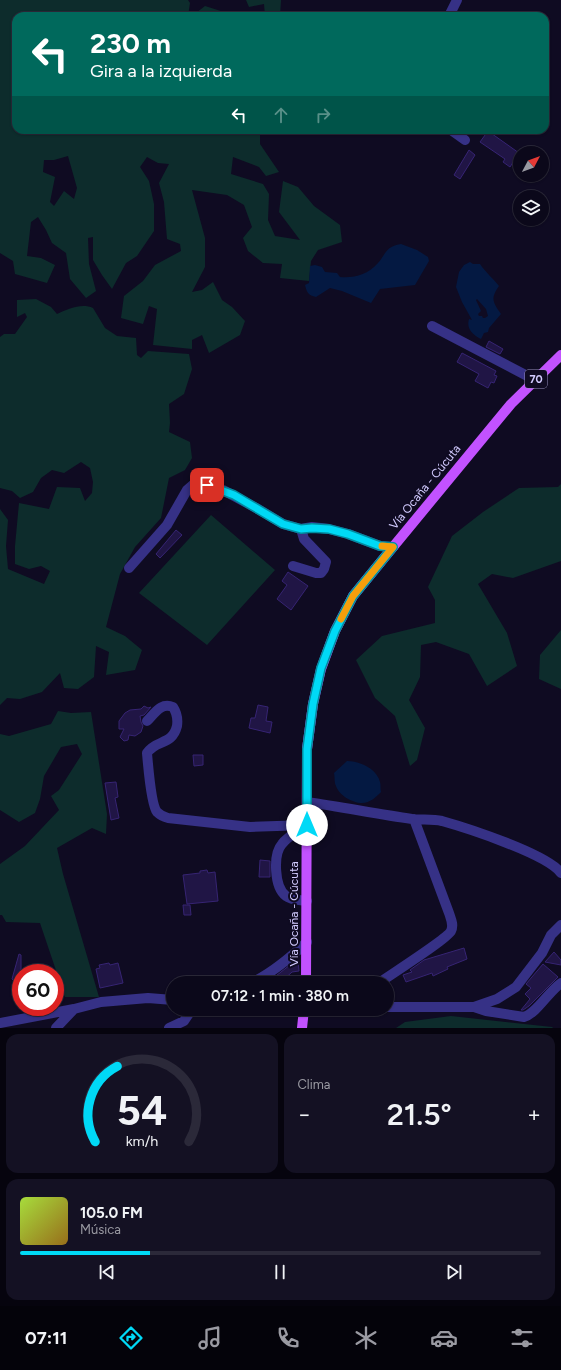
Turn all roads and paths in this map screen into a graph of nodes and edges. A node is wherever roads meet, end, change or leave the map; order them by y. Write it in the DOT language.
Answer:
graph roads {
  1 [pos="457,0"];
  2 [pos="451,12"];
  3 [pos="456,134"];
  4 [pos="465,140"];
  5 [pos="432,326"];
  6 [pos="561,355"];
  7 [pos="535,380"];
  8 [pos="301,529"];
  9 [pos="393,547"];
  10 [pos="293,566"];
  11 [pos="129,568"];
  12 [pos="147,721"];
  13 [pos="307,802"];
  14 [pos="414,819"];
  15 [pos="307,825"];
  16 [pos="561,873"];
  17 [pos="307,901"];
  18 [pos="561,926"];
  19 [pos="307,942"];
  20 [pos="264,976"];
  21 [pos="306,976"];
  22 [pos="389,976"];
  23 [pos="561,983"];
  24 [pos="166,999"];
  25 [pos="394,1007"];
  26 [pos="474,1007"];
  27 [pos="74,1009"];
  28 [pos="187,1016"];
  29 [pos="303,1016"];
  30 [pos="0,1023"];
  31 [pos="56,1028"];
  32 [pos="169,1028"];
  33 [pos="302,1028"];
  1 -- 2 [label="street"];
  3 -- 4 [label="street"];
  5 -- 7 [label="street"];
  6 -- 7 [label="main road, Vía Ocaña - Cúcuta / 70"];
  7 -- 9 [label="main road, Vía Ocaña - Cúcuta / 70"];
  8 -- 9 [label="street"];
  8 -- 10 [label="street"];
  8 -- 11 [label="street"];
  9 -- 13 [label="main road, Vía Ocaña - Cúcuta / 70"];
  12 -- 15 [label="street"];
  13 -- 14 [label="street"];
  13 -- 15 [label="main road, Vía Ocaña - Cúcuta / 70"];
  14 -- 16 [label="street"];
  14 -- 22 [label="street"];
  15 -- 17 [label="main road, Vía Ocaña - Cúcuta / 70"];
  15 -- 17 [label="street"];
  17 -- 19 [label="main road, Vía Ocaña - Cúcuta / 70"];
  18 -- 26 [label="street"];
  19 -- 20 [label="street"];
  19 -- 21 [label="main road, Vía Ocaña - Cúcuta / 70"];
  23 -- 26 [label="street"];
  24 -- 27 [label="street"];
  25 -- 26 [label="street"];
  27 -- 30 [label="street"];
  27 -- 31 [label="street"];
  28 -- 32 [label="street"];
  29 -- 33 [label="main road"];
}
